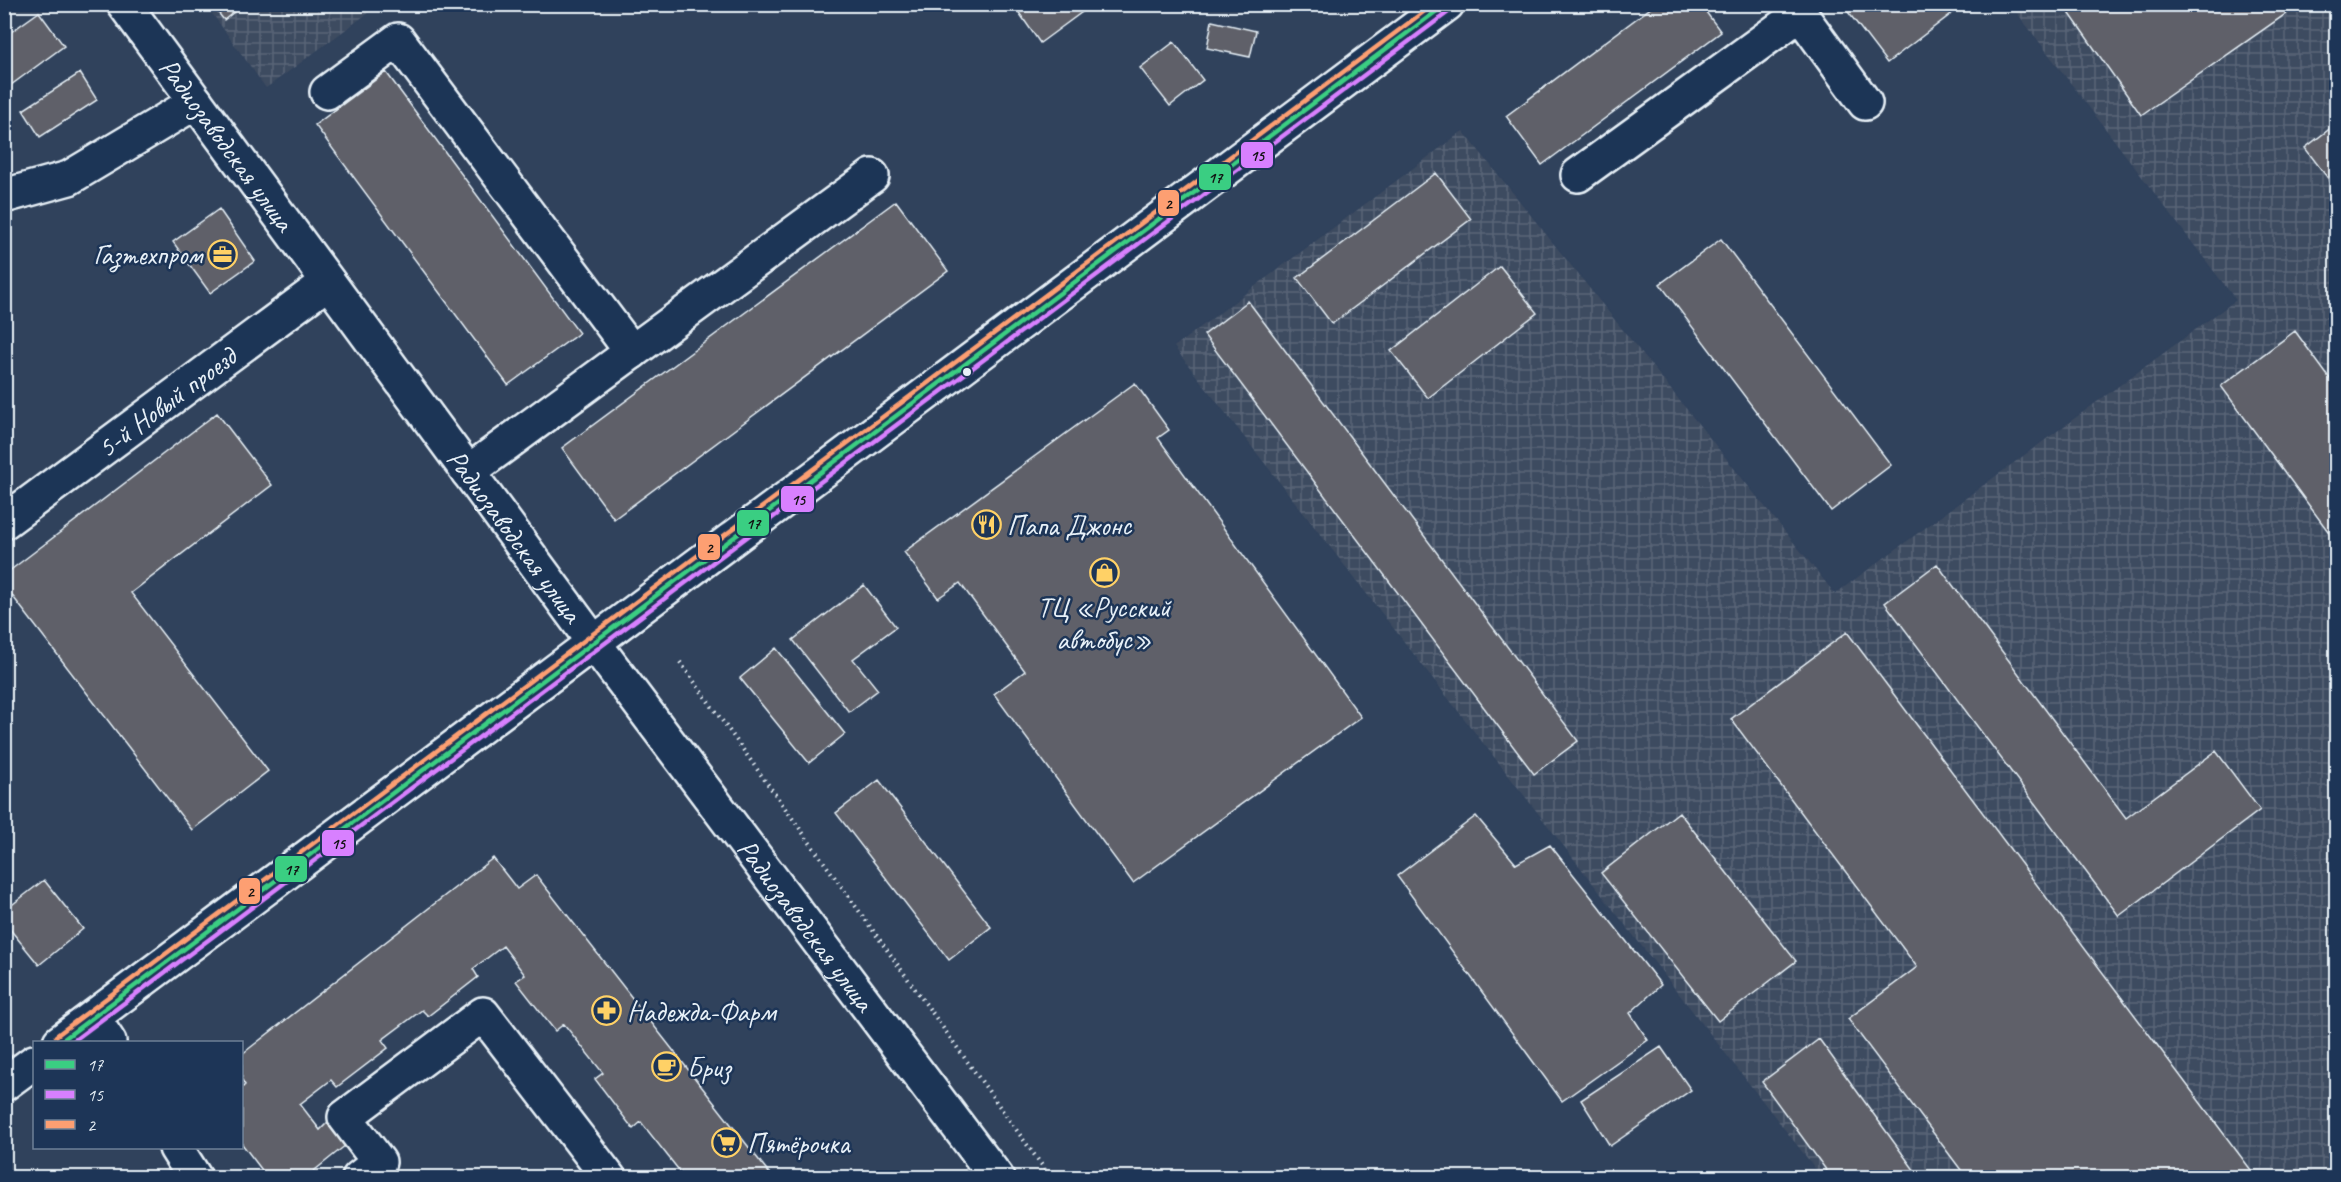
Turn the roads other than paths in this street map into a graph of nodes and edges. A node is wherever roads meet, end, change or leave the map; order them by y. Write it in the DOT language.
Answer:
graph roads {
  1 [pos="124,4"];
  2 [pos="1447,4"];
  3 [pos="1797,9"];
  4 [pos="327,92"];
  5 [pos="196,102"];
  6 [pos="1865,103"];
  7 [pos="1578,175"];
  8 [pos="872,176"];
  9 [pos="4,196"];
  10 [pos="328,282"];
  11 [pos="632,352"];
  12 [pos="468,472"];
  13 [pos="4,522"];
  14 [pos="594,643"];
  15 [pos="101,1030"];
  16 [pos="63,1041"];
  17 [pos="33,1063"];
  18 [pos="4,1084"];
  19 [pos="177,1149"];
  20 [pos="195,1178"];
  21 [pos="358,1178"];
  22 [pos="609,1178"];
  23 [pos="997,1178"];
  1 -- 5 [label="street, Радиозаводская улица"];
  2 -- 14 [label="street"];
  3 -- 6 [label="street"];
  3 -- 7 [label="street"];
  4 -- 11 [label="street"];
  5 -- 9 [label="street"];
  5 -- 10 [label="street, Радиозаводская улица"];
  8 -- 11 [label="street"];
  10 -- 12 [label="street, Радиозаводская улица"];
  10 -- 13 [label="street, 5-й Новый проезд"];
  11 -- 12 [label="street"];
  12 -- 14 [label="street, Радиозаводская улица"];
  14 -- 15 [label="street"];
  14 -- 23 [label="street, Радиозаводская улица"];
  15 -- 16 [label="street"];
  17 -- 18 [label="street"];
  19 -- 20 [label="street"];
  21 -- 22 [label="street"];
}
